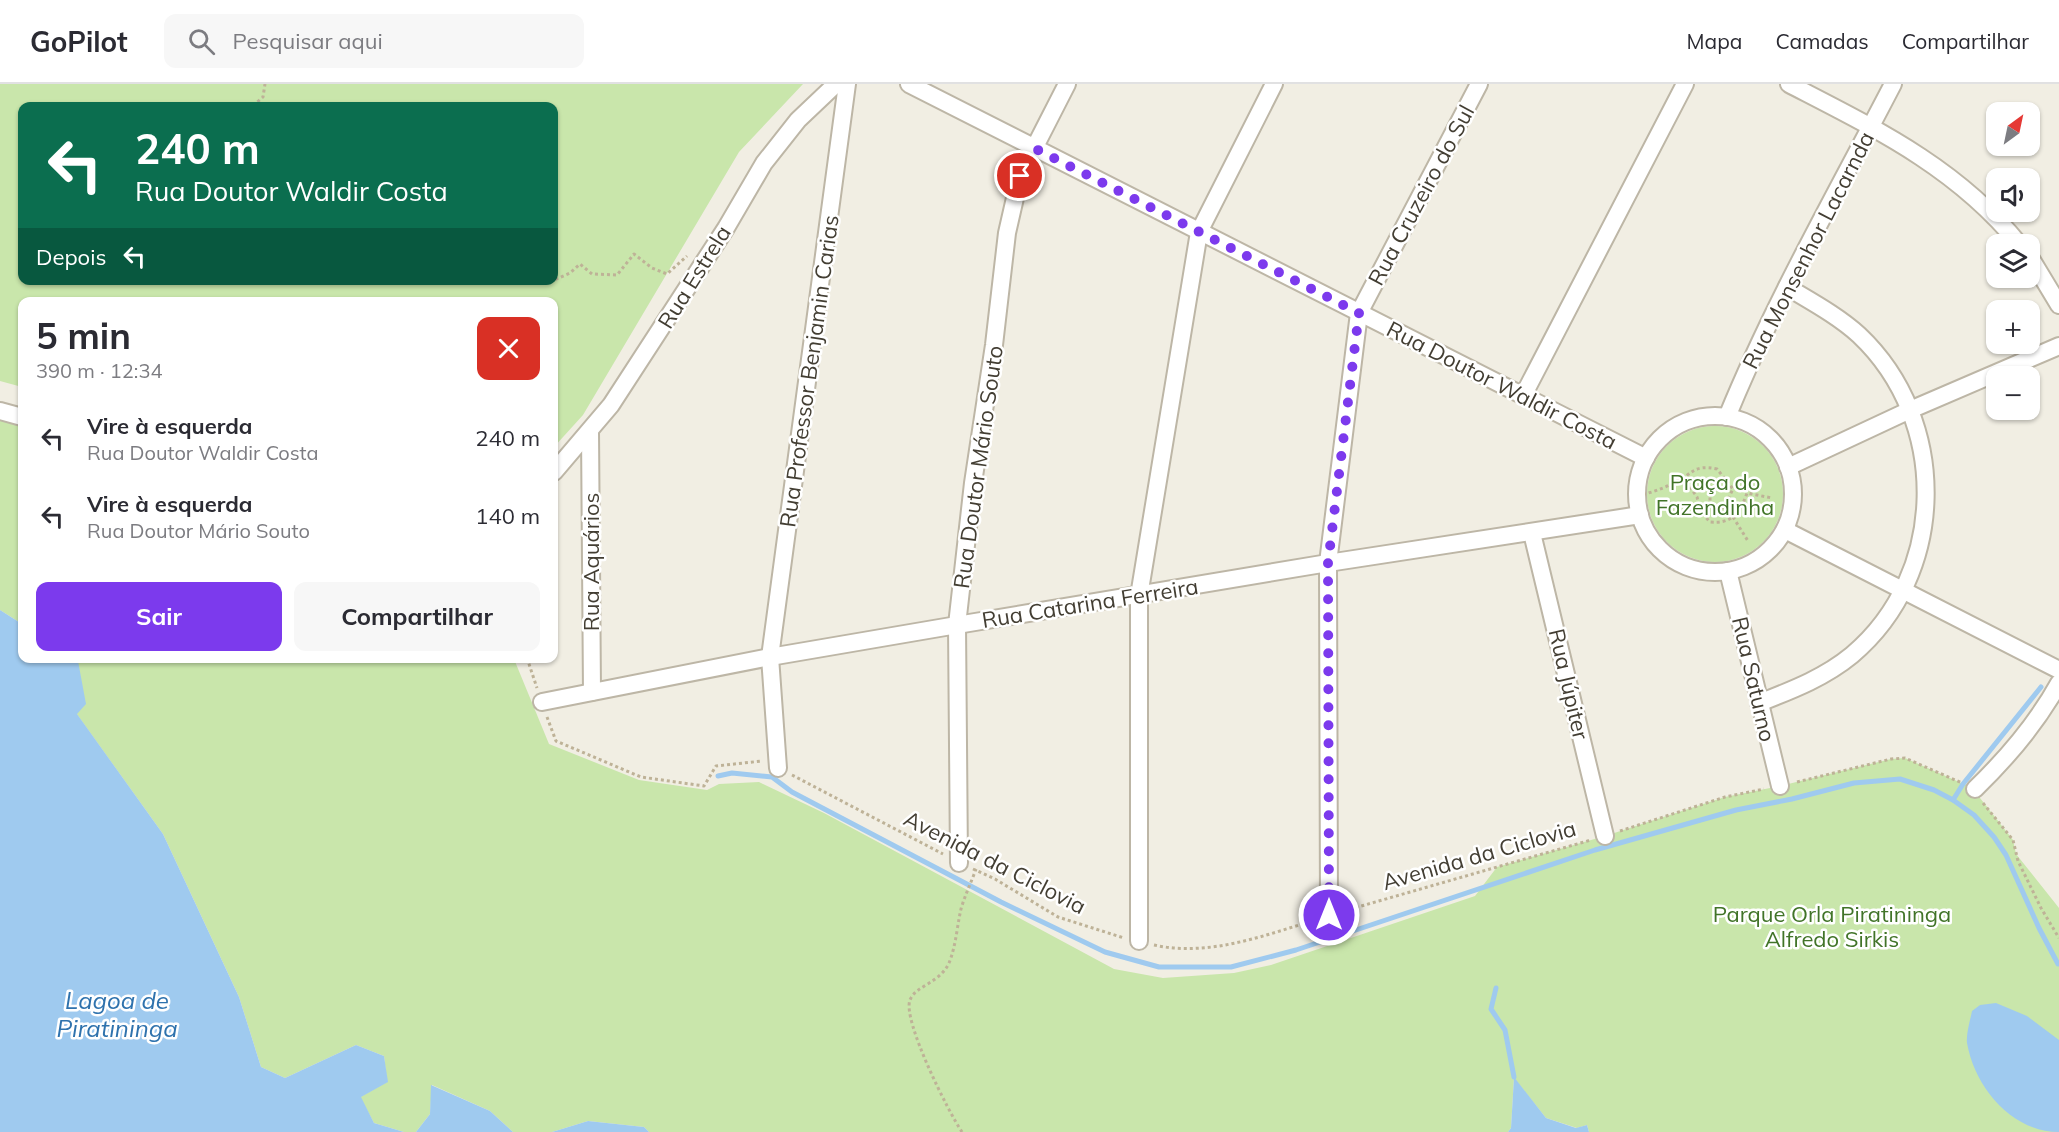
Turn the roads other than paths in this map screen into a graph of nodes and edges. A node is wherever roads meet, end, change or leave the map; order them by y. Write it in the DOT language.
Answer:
graph roads {
  1 [pos="836,84"];
  2 [pos="847,84"];
  3 [pos="909,84"];
  4 [pos="1067,84"];
  5 [pos="1274,84"];
  6 [pos="1479,84"];
  7 [pos="1685,84"];
  8 [pos="1790,84"];
  9 [pos="1893,84"];
  10 [pos="1871,126"];
  11 [pos="1034,148"];
  12 [pos="1199,232"];
  13 [pos="2011,234"];
  14 [pos="2040,274"];
  15 [pos="1787,287"];
  16 [pos="2059,305"];
  17 [pos="1359,313"];
  18 [pos="2059,346"];
  19 [pos="1523,396"];
  20 [pos="1910,410"];
  21 [pos="0,411"];
  22 [pos="18,416"];
  23 [pos="1727,417"];
  24 [pos="590,431"];
  25 [pos="1646,458"];
  26 [pos="558,467"];
  27 [pos="1788,467"];
  28 [pos="1640,515"];
  29 [pos="1785,530"];
  30 [pos="1532,533"];
  31 [pos="1328,563"];
  32 [pos="1728,571"];
  33 [pos="1903,590"];
  34 [pos="1139,596"];
  35 [pos="957,625"];
  36 [pos="770,657"];
  37 [pos="2059,670"];
  38 [pos="2059,683"];
  39 [pos="592,692"];
  40 [pos="542,702"];
  41 [pos="1759,703"];
  42 [pos="778,768"];
  43 [pos="1779,786"];
  44 [pos="1975,789"];
  45 [pos="1605,836"];
  46 [pos="959,863"];
  47 [pos="1329,915"];
  48 [pos="1139,941"];
  1 -- 24 [label="street, Rua Estrela"];
  2 -- 36 [label="street, Rua Professor Benjamin Carias"];
  3 -- 11 [label="street, Rua Doutor Waldir Costa"];
  4 -- 11 [label="street, Rua Doutor Mário Souto"];
  5 -- 12 [label="street"];
  6 -- 17 [label="street, Rua Cruzeiro do Sul"];
  7 -- 19 [label="street"];
  8 -- 10 [label="street"];
  9 -- 10 [label="street, Rua Monsenhor Lacarnda"];
  10 -- 13 [label="street"];
  10 -- 15 [label="street, Rua Monsenhor Lacarnda"];
  11 -- 12 [label="street, Rua Doutor Waldir Costa"];
  11 -- 35 [label="street, Rua Doutor Mário Souto"];
  12 -- 17 [label="street, Rua Doutor Waldir Costa"];
  12 -- 34 [label="street"];
  14 -- 16 [label="street"];
  15 -- 20 [label="street"];
  15 -- 23 [label="street, Rua Monsenhor Lacarnda"];
  17 -- 19 [label="street, Rua Doutor Waldir Costa"];
  17 -- 31 [label="street, Rua Cruzeiro do Sul"];
  18 -- 20 [label="street"];
  19 -- 25 [label="street, Rua Doutor Waldir Costa"];
  20 -- 27 [label="street"];
  20 -- 33 [label="street"];
  21 -- 22 [label="street"];
  23 -- 25 [label="street"];
  23 -- 27 [label="street"];
  24 -- 26 [label="street, Rua Estrela"];
  24 -- 39 [label="street, Rua Aquários"];
  25 -- 28 [label="street"];
  27 -- 29 [label="street"];
  28 -- 30 [label="street, Rua Catarina Ferreira"];
  28 -- 32 [label="street"];
  29 -- 32 [label="street"];
  29 -- 33 [label="street"];
  30 -- 31 [label="street, Rua Catarina Ferreira"];
  30 -- 45 [label="street, Rua Júpiter"];
  31 -- 34 [label="street, Rua Catarina Ferreira"];
  31 -- 47 [label="street, Rua Cruzeiro do Sul"];
  32 -- 41 [label="street, Rua Saturno"];
  33 -- 37 [label="street"];
  33 -- 41 [label="street"];
  34 -- 35 [label="street, Rua Catarina Ferreira"];
  34 -- 48 [label="street"];
  35 -- 36 [label="street, Rua Catarina Ferreira"];
  35 -- 46 [label="street, Rua Doutor Mário Souto"];
  36 -- 39 [label="street, Rua Catarina Ferreira"];
  36 -- 42 [label="street, Rua Professor Benjamin Carias"];
  38 -- 44 [label="street"];
  39 -- 40 [label="street, Rua Catarina Ferreira"];
  41 -- 43 [label="street, Rua Saturno"];
}
